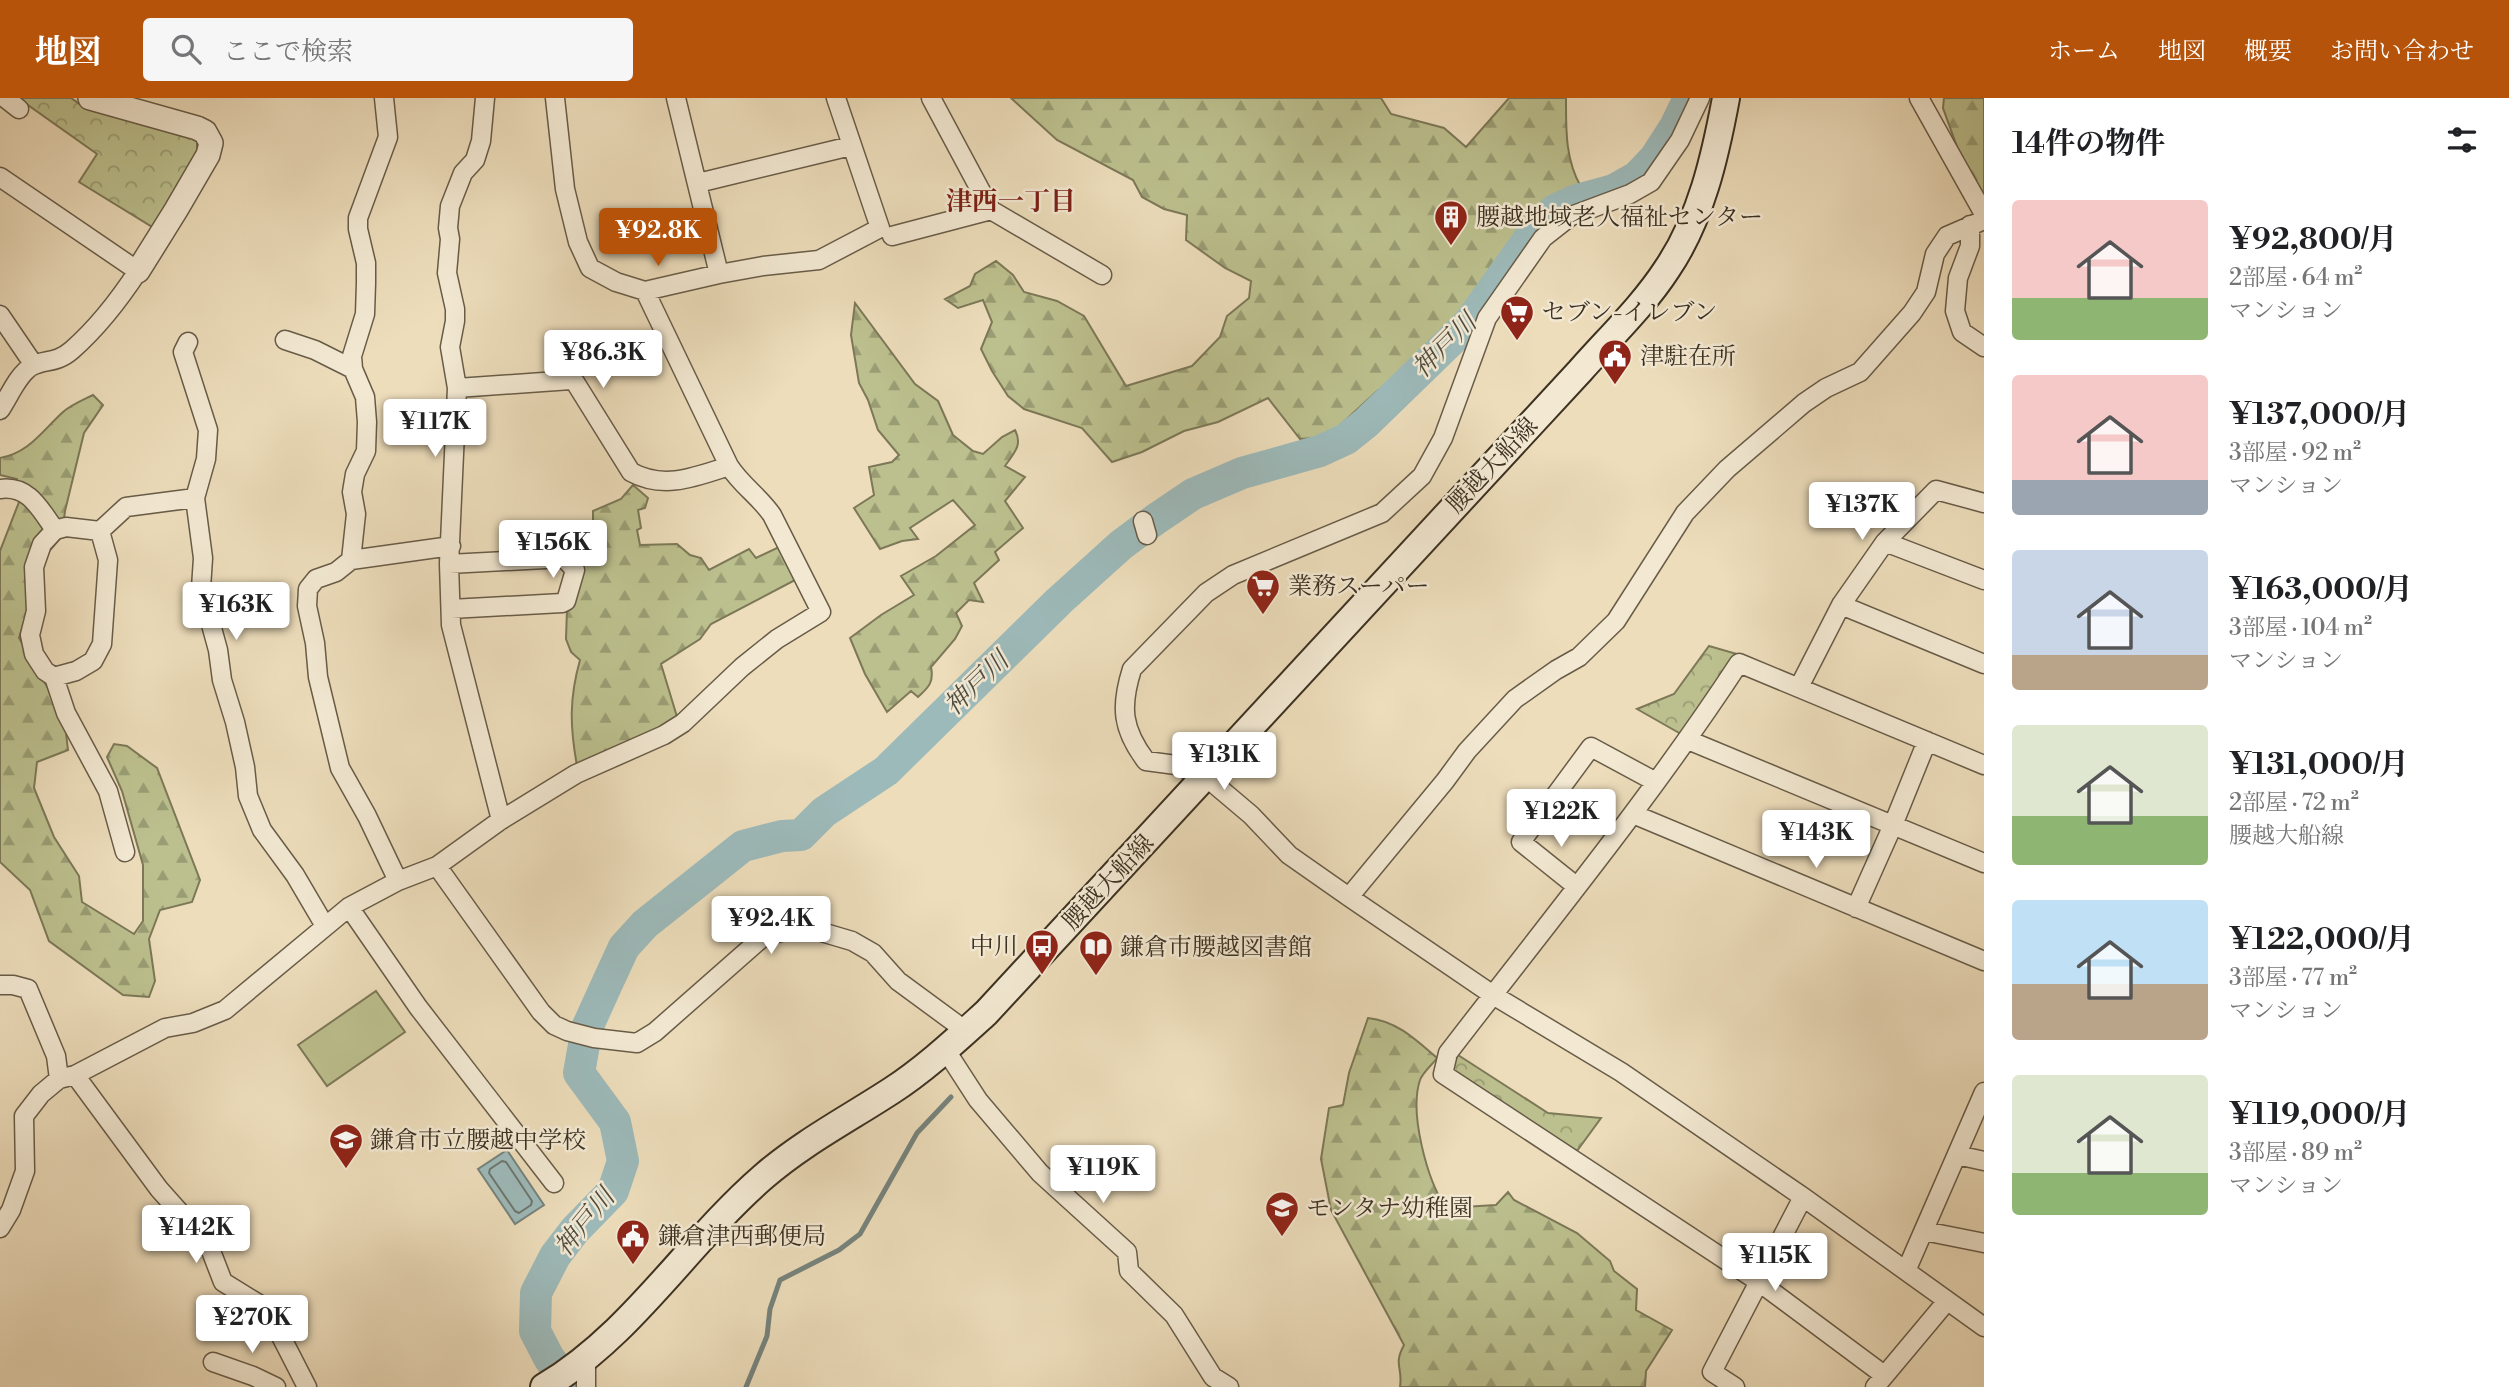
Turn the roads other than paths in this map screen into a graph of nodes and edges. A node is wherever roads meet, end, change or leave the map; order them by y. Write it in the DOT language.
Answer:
graph roads {
  1 [pos="5,98"];
  2 [pos="90,98"];
  3 [pos="384,98"];
  4 [pos="485,98"];
  5 [pos="555,98"];
  6 [pos="676,98"];
  7 [pos="836,98"];
  8 [pos="931,98"];
  9 [pos="1700,98"];
  10 [pos="1726,98"];
  11 [pos="1919,98"];
  12 [pos="19,109"];
  13 [pos="851,146"];
  14 [pos="0,177"];
  15 [pos="698,183"];
  16 [pos="991,210"];
  17 [pos="1979,220"];
  18 [pos="892,236"];
  19 [pos="138,271"];
  20 [pos="719,274"];
  21 [pos="1102,275"];
  22 [pos="645,291"];
  23 [pos="0,315"];
  24 [pos="285,340"];
  25 [pos="188,342"];
  26 [pos="1984,347"];
  27 [pos="34,365"];
  28 [pos="353,369"];
  29 [pos="457,388"];
  30 [pos="0,410"];
  31 [pos="729,466"];
  32 [pos="0,489"];
  33 [pos="195,498"];
  34 [pos="1984,503"];
  35 [pos="55,530"];
  36 [pos="100,531"];
  37 [pos="1885,542"];
  38 [pos="450,555"];
  39 [pos="351,560"];
  40 [pos="1984,580"];
  41 [pos="1841,605"];
  42 [pos="451,608"];
  43 [pos="1984,664"];
  44 [pos="54,677"];
  45 [pos="1798,687"];
  46 [pos="1688,740"];
  47 [pos="1927,741"];
  48 [pos="1984,765"];
  49 [pos="1206,777"];
  50 [pos="1656,782"];
  51 [pos="1633,814"];
  52 [pos="501,820"];
  53 [pos="1893,825"];
  54 [pos="125,852"];
  55 [pos="1984,863"];
  56 [pos="438,866"];
  57 [pos="398,881"];
  58 [pos="1576,886"];
  59 [pos="1349,897"];
  60 [pos="349,907"];
  61 [pos="1856,908"];
  62 [pos="325,926"];
  63 [pos="1984,961"];
  64 [pos="0,985"];
  65 [pos="1493,995"];
  66 [pos="965,1031"];
  67 [pos="945,1049"];
  68 [pos="67,1077"];
  69 [pos="1984,1092"];
  70 [pos="1957,1155"];
  71 [pos="1984,1161"];
  72 [pos="554,1183"];
  73 [pos="1803,1197"];
  74 [pos="0,1228"];
  75 [pos="1924,1231"];
  76 [pos="1984,1243"];
  77 [pos="1906,1271"];
  78 [pos="1759,1282"];
  79 [pos="1947,1301"];
  80 [pos="1984,1328"];
  81 [pos="213,1362"];
  82 [pos="568,1377"];
  83 [pos="1880,1381"];
  84 [pos="276,1387"];
  85 [pos="307,1387"];
  86 [pos="1229,1387"];
  87 [pos="1735,1387"];
  1 -- 12 [label="street"];
  2 -- 19 [label="street"];
  3 -- 28 [label="street"];
  4 -- 29 [label="street"];
  5 -- 22 [label="street"];
  6 -- 15 [label="street"];
  7 -- 13 [label="street"];
  8 -- 16 [label="street"];
  9 -- 49 [label="street"];
  10 -- 49 [label="main road, 腰越大船線"];
  11 -- 17 [label="street"];
  13 -- 15 [label="street"];
  13 -- 20 [label="street"];
  14 -- 19 [label="street"];
  15 -- 20 [label="street"];
  16 -- 18 [label="street"];
  16 -- 21 [label="street"];
  17 -- 26 [label="street"];
  17 -- 59 [label="street"];
  19 -- 27 [label="street"];
  20 -- 22 [label="street"];
  22 -- 31 [label="street"];
  23 -- 27 [label="street"];
  24 -- 28 [label="street"];
  25 -- 33 [label="street"];
  27 -- 30 [label="street"];
  28 -- 39 [label="street"];
  29 -- 31 [label="street"];
  29 -- 38 [label="street"];
  31 -- 52 [label="street"];
  32 -- 35 [label="street"];
  33 -- 36 [label="street"];
  33 -- 62 [label="street"];
  34 -- 37 [label="street"];
  35 -- 36 [label="street"];
  35 -- 44 [label="street"];
  36 -- 44 [label="street"];
  37 -- 40 [label="street"];
  37 -- 41 [label="street"];
  38 -- 39 [label="street"];
  38 -- 42 [label="street"];
  38 -- 42 [label="street"];
  39 -- 57 [label="street"];
  41 -- 43 [label="street"];
  41 -- 45 [label="street"];
  42 -- 52 [label="street"];
  44 -- 54 [label="street"];
  45 -- 46 [label="street"];
  45 -- 47 [label="street"];
  46 -- 50 [label="street"];
  46 -- 53 [label="street"];
  47 -- 48 [label="street"];
  47 -- 53 [label="street"];
  49 -- 59 [label="street"];
  49 -- 66 [label="main road, 腰越大船線"];
  50 -- 51 [label="street"];
  50 -- 58 [label="street"];
  51 -- 58 [label="street"];
  51 -- 61 [label="street"];
  52 -- 56 [label="street"];
  53 -- 55 [label="street"];
  53 -- 61 [label="street"];
  56 -- 57 [label="street"];
  56 -- 66 [label="street"];
  57 -- 60 [label="street"];
  58 -- 65 [label="street"];
  59 -- 65 [label="street"];
  60 -- 62 [label="street"];
  60 -- 72 [label="street"];
  61 -- 63 [label="street"];
  62 -- 68 [label="street"];
  64 -- 68 [label="street"];
  65 -- 73 [label="street"];
  65 -- 78 [label="street"];
  66 -- 67 [label="main road, 腰越大船線"];
  67 -- 82 [label="main road, 腰越大船線"];
  67 -- 86 [label="street"];
  68 -- 74 [label="street"];
  68 -- 85 [label="street"];
  69 -- 70 [label="street"];
  70 -- 71 [label="street"];
  70 -- 75 [label="street"];
  73 -- 77 [label="street"];
  73 -- 78 [label="street"];
  75 -- 76 [label="street"];
  75 -- 77 [label="street"];
  77 -- 79 [label="street"];
  78 -- 83 [label="street"];
  78 -- 87 [label="street"];
  79 -- 80 [label="street"];
  79 -- 83 [label="street"];
  81 -- 84 [label="street"];
}
